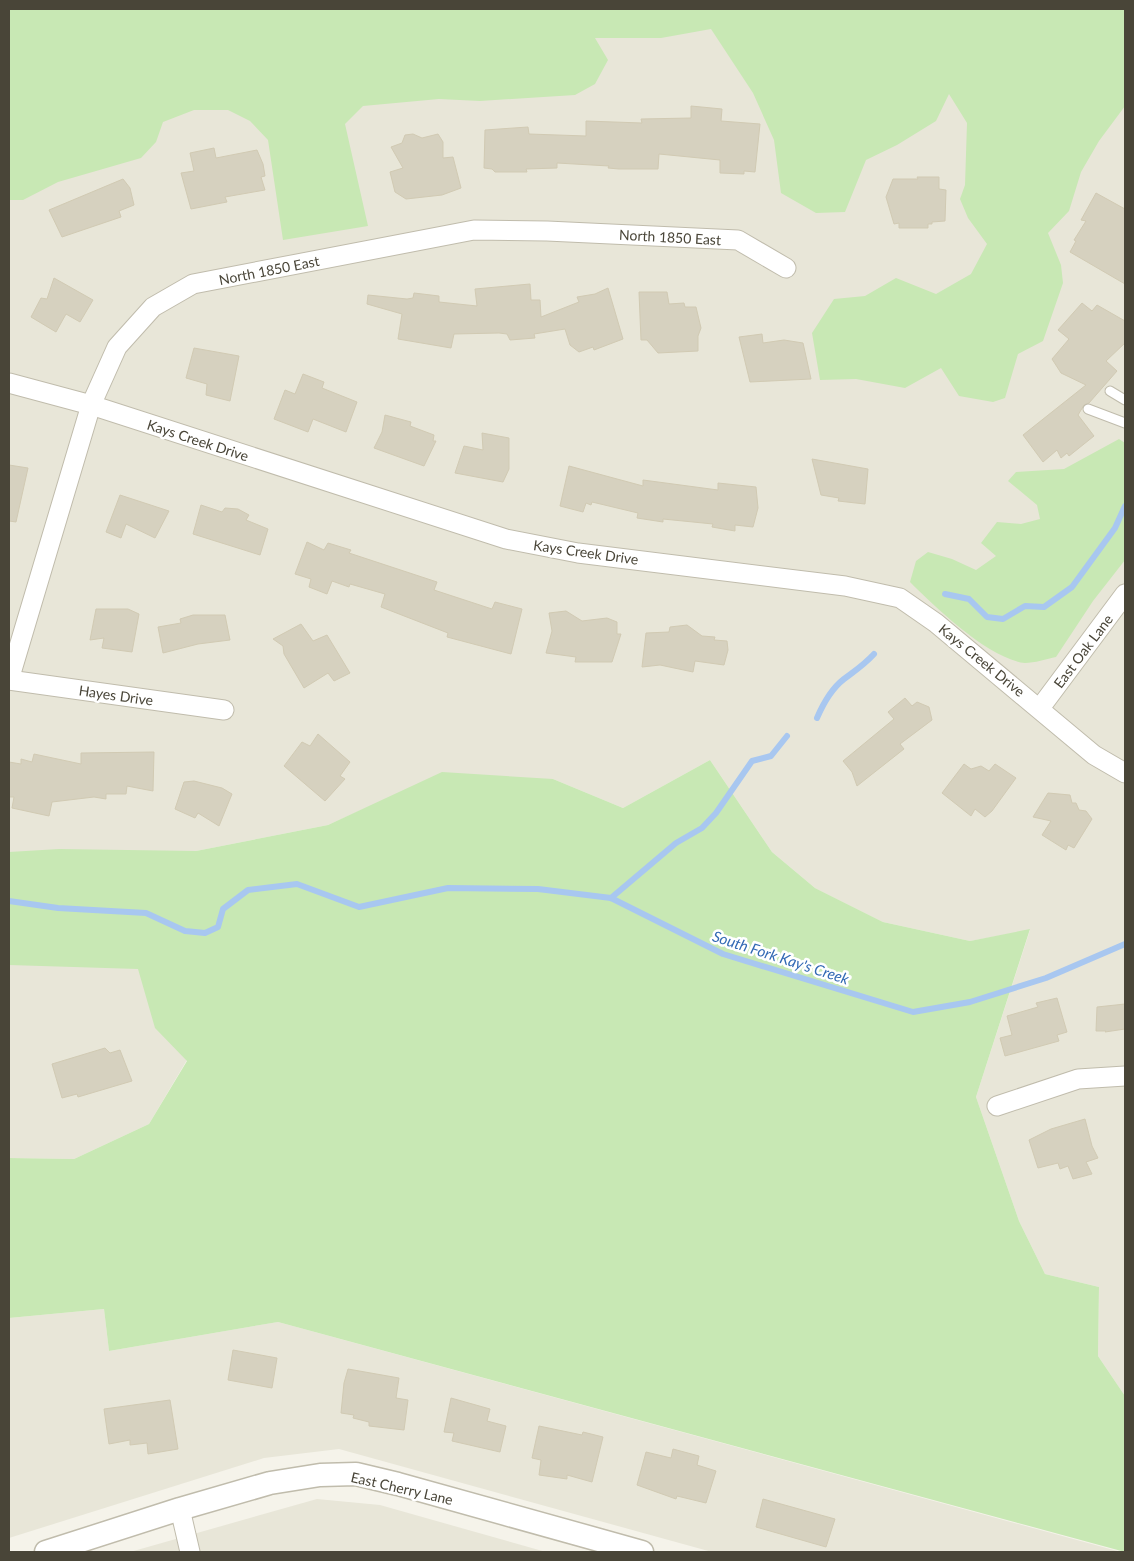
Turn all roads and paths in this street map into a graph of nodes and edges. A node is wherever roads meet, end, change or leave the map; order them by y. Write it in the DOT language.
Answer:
graph roads {
  1 [pos="786,268"];
  2 [pos="9,383"];
  3 [pos="1110,391"];
  4 [pos="1125,400"];
  5 [pos="91,405"];
  6 [pos="1088,409"];
  7 [pos="1125,423"];
  8 [pos="1125,594"];
  9 [pos="9,680"];
  10 [pos="1040,708"];
  11 [pos="224,710"];
  12 [pos="1125,773"];
  13 [pos="1125,1076"];
  14 [pos="997,1106"];
  15 [pos="180,1509"];
  16 [pos="46,1552"];
  17 [pos="190,1552"];
  18 [pos="642,1552"];
  1 -- 5 [label="street, North 1850 East"];
  2 -- 5 [label="street, Kays Creek Drive"];
  3 -- 4 [label="lane"];
  5 -- 9 [label="street, North 1850 East"];
  5 -- 10 [label="street, Kays Creek Drive"];
  6 -- 7 [label="lane"];
  8 -- 10 [label="street, East Oak Lane"];
  9 -- 11 [label="street, Hayes Drive"];
  10 -- 12 [label="street, Kays Creek Drive"];
  13 -- 14 [label="street"];
  15 -- 16 [label="street, East Cherry Lane"];
  15 -- 17 [label="street"];
  15 -- 18 [label="street, East Cherry Lane"];
}
